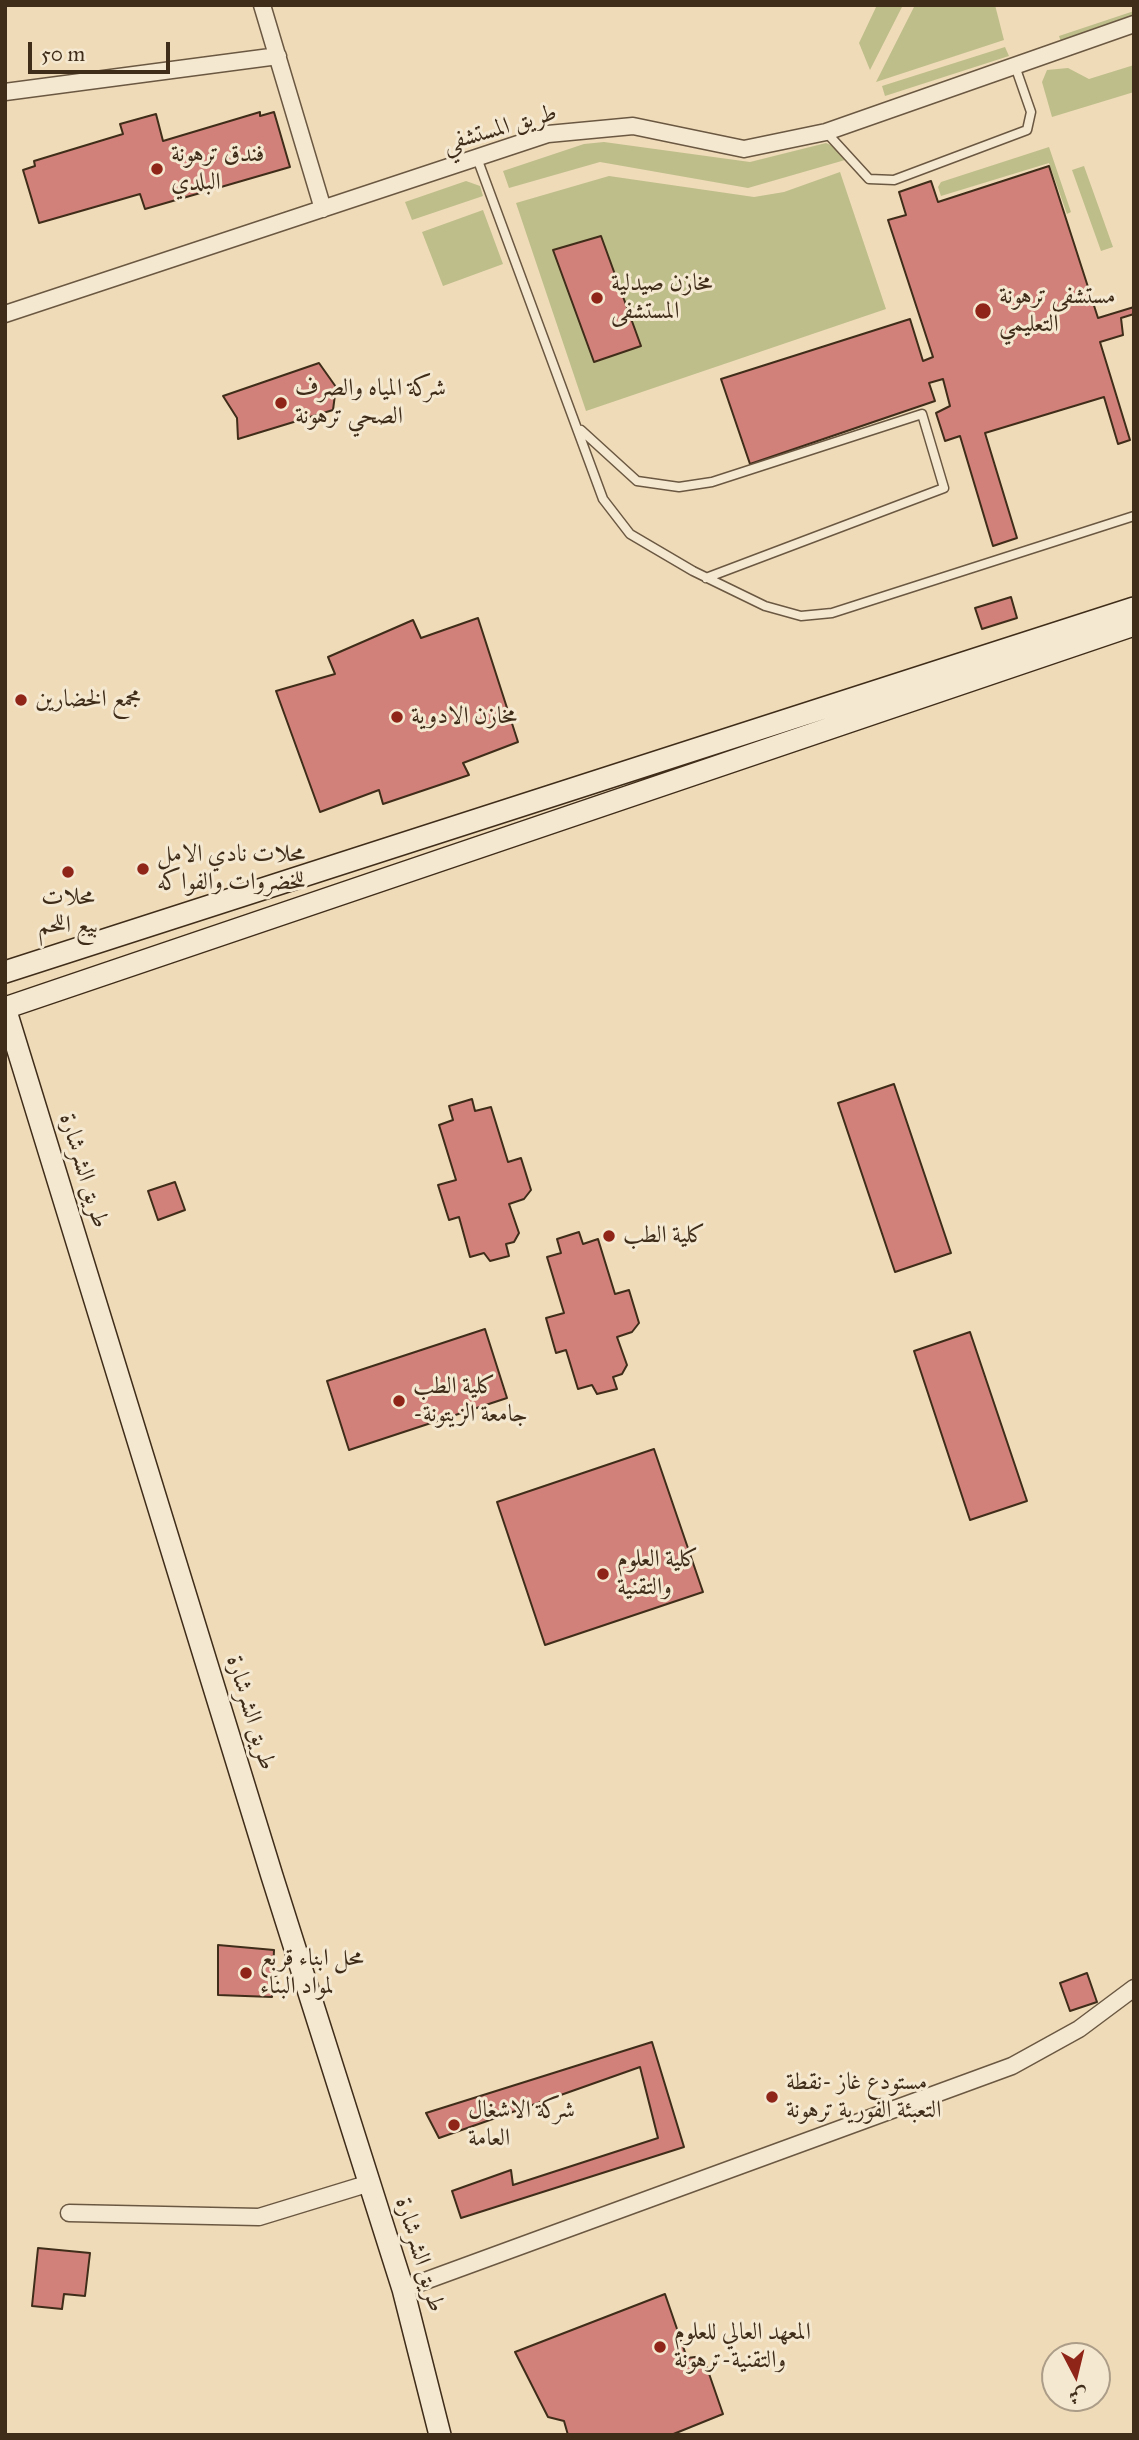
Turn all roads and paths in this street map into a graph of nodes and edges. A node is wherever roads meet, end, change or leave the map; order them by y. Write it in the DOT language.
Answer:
graph roads {
  1 [pos="262,5"];
  2 [pos="1134,24"];
  3 [pos="278,55"];
  4 [pos="1015,66"];
  5 [pos="5,92"];
  6 [pos="826,132"];
  7 [pos="477,158"];
  8 [pos="323,209"];
  9 [pos="5,314"];
  10 [pos="579,428"];
  11 [pos="1134,516"];
  12 [pos="706,578"];
  13 [pos="1134,608"];
  14 [pos="1134,625"];
  15 [pos="5,972"];
  16 [pos="5,1008"];
  17 [pos="1134,1988"];
  18 [pos="370,2183"];
  19 [pos="69,2213"];
  20 [pos="403,2289"];
  21 [pos="440,2435"];
  1 -- 3 [label="street"];
  2 -- 4 [label="street, طريق المستشفي"];
  3 -- 5 [label="street"];
  3 -- 8 [label="street"];
  4 -- 6 [label="street, طريق المستشفي"];
  4 -- 6 [label="lane"];
  6 -- 7 [label="street, طريق المستشفي"];
  7 -- 8 [label="street, طريق المستشفي"];
  7 -- 10 [label="lane"];
  8 -- 9 [label="street, طريق المستشفي"];
  10 -- 12 [label="lane"];
  10 -- 12 [label="lane"];
  11 -- 12 [label="lane"];
  13 -- 15 [label="street"];
  14 -- 16 [label="street"];
  16 -- 18 [label="street, طريق الشرشارة"];
  17 -- 20 [label="street"];
  18 -- 19 [label="street"];
  18 -- 20 [label="street, طريق الشرشارة"];
  20 -- 21 [label="street, طريق الشرشارة"];
}
